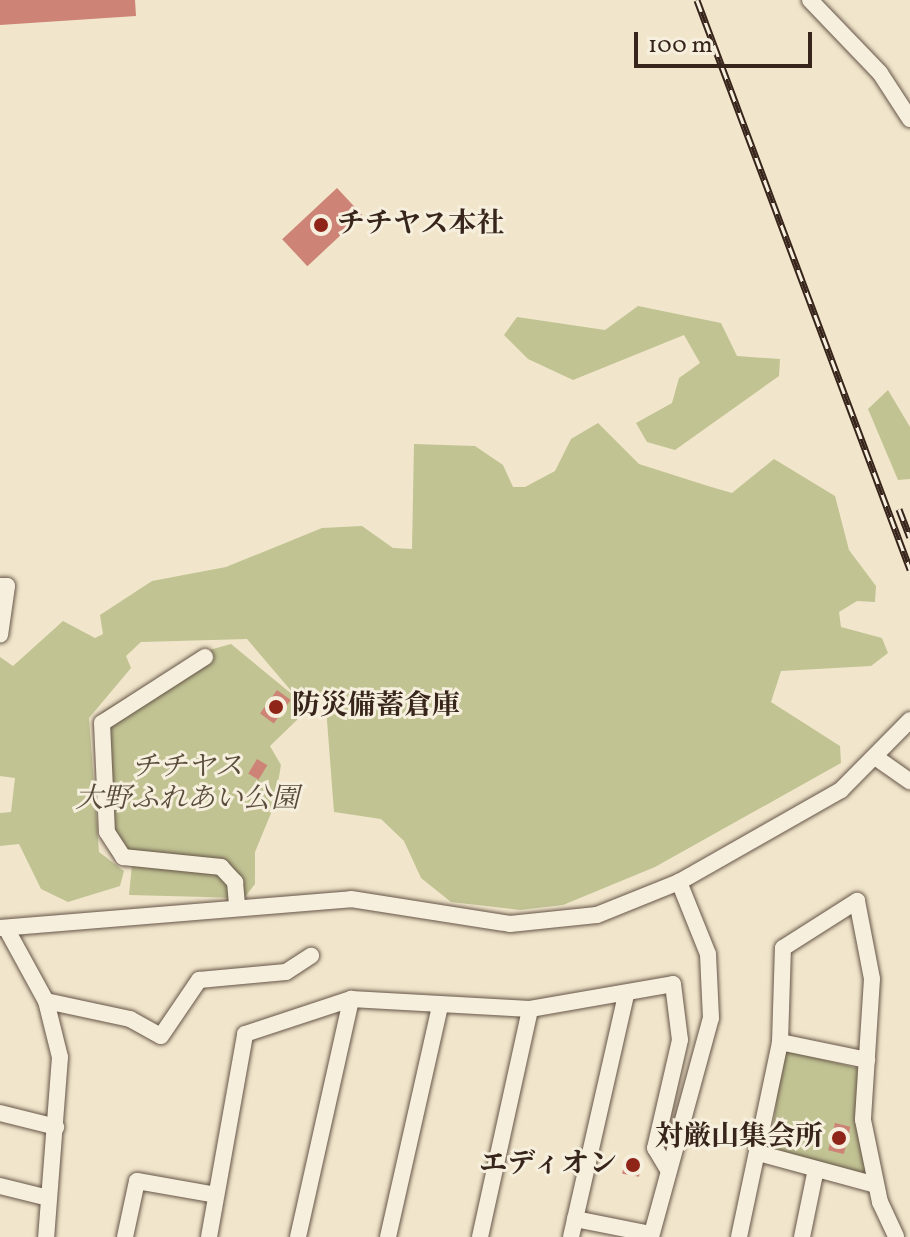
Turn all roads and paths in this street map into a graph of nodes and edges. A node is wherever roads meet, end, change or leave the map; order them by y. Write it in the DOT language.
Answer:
graph roads {
  1 [pos="810,0"];
  2 [pos="908,110"];
  3 [pos="0,586"];
  4 [pos="0,635"];
  5 [pos="205,657"];
  6 [pos="910,720"];
  7 [pos="878,759"];
  8 [pos="910,781"];
  9 [pos="679,882"];
  10 [pos="237,906"];
  11 [pos="3,928"];
  12 [pos="311,956"];
  13 [pos="626,995"];
  14 [pos="351,999"];
  15 [pos="46,1001"];
  16 [pos="440,1006"];
  17 [pos="530,1009"];
  18 [pos="780,1042"];
  19 [pos="867,1060"];
  20 [pos="0,1113"];
  21 [pos="56,1127"];
  22 [pos="758,1153"];
  23 [pos="816,1169"];
  24 [pos="668,1170"];
  25 [pos="876,1185"];
  26 [pos="0,1186"];
  27 [pos="216,1195"];
  28 [pos="49,1198"];
  29 [pos="575,1219"];
  30 [pos="651,1236"];
  31 [pos="46,1237"];
  32 [pos="125,1237"];
  33 [pos="209,1237"];
  34 [pos="298,1237"];
  35 [pos="388,1237"];
  36 [pos="480,1237"];
  37 [pos="571,1237"];
  38 [pos="739,1237"];
  39 [pos="802,1237"];
  40 [pos="896,1237"];
  1 -- 2 [label="street"];
  3 -- 4 [label="street"];
  5 -- 10 [label="street"];
  6 -- 7 [label="street"];
  7 -- 8 [label="street"];
  7 -- 9 [label="street"];
  9 -- 10 [label="street"];
  9 -- 24 [label="street"];
  10 -- 11 [label="street"];
  11 -- 15 [label="street"];
  12 -- 15 [label="street"];
  13 -- 17 [label="street"];
  13 -- 24 [label="street"];
  13 -- 29 [label="street"];
  14 -- 16 [label="street"];
  14 -- 27 [label="street"];
  14 -- 34 [label="street"];
  15 -- 21 [label="street"];
  16 -- 17 [label="street"];
  16 -- 35 [label="street"];
  17 -- 36 [label="street"];
  18 -- 19 [label="street"];
  18 -- 19 [label="street"];
  18 -- 22 [label="street"];
  19 -- 25 [label="street"];
  20 -- 21 [label="street"];
  21 -- 28 [label="street"];
  22 -- 23 [label="street"];
  22 -- 38 [label="street"];
  23 -- 25 [label="street"];
  23 -- 39 [label="street"];
  24 -- 30 [label="street"];
  25 -- 40 [label="street"];
  26 -- 28 [label="street"];
  27 -- 32 [label="street"];
  27 -- 33 [label="street"];
  28 -- 31 [label="street"];
  29 -- 30 [label="street"];
  29 -- 37 [label="street"];
}
